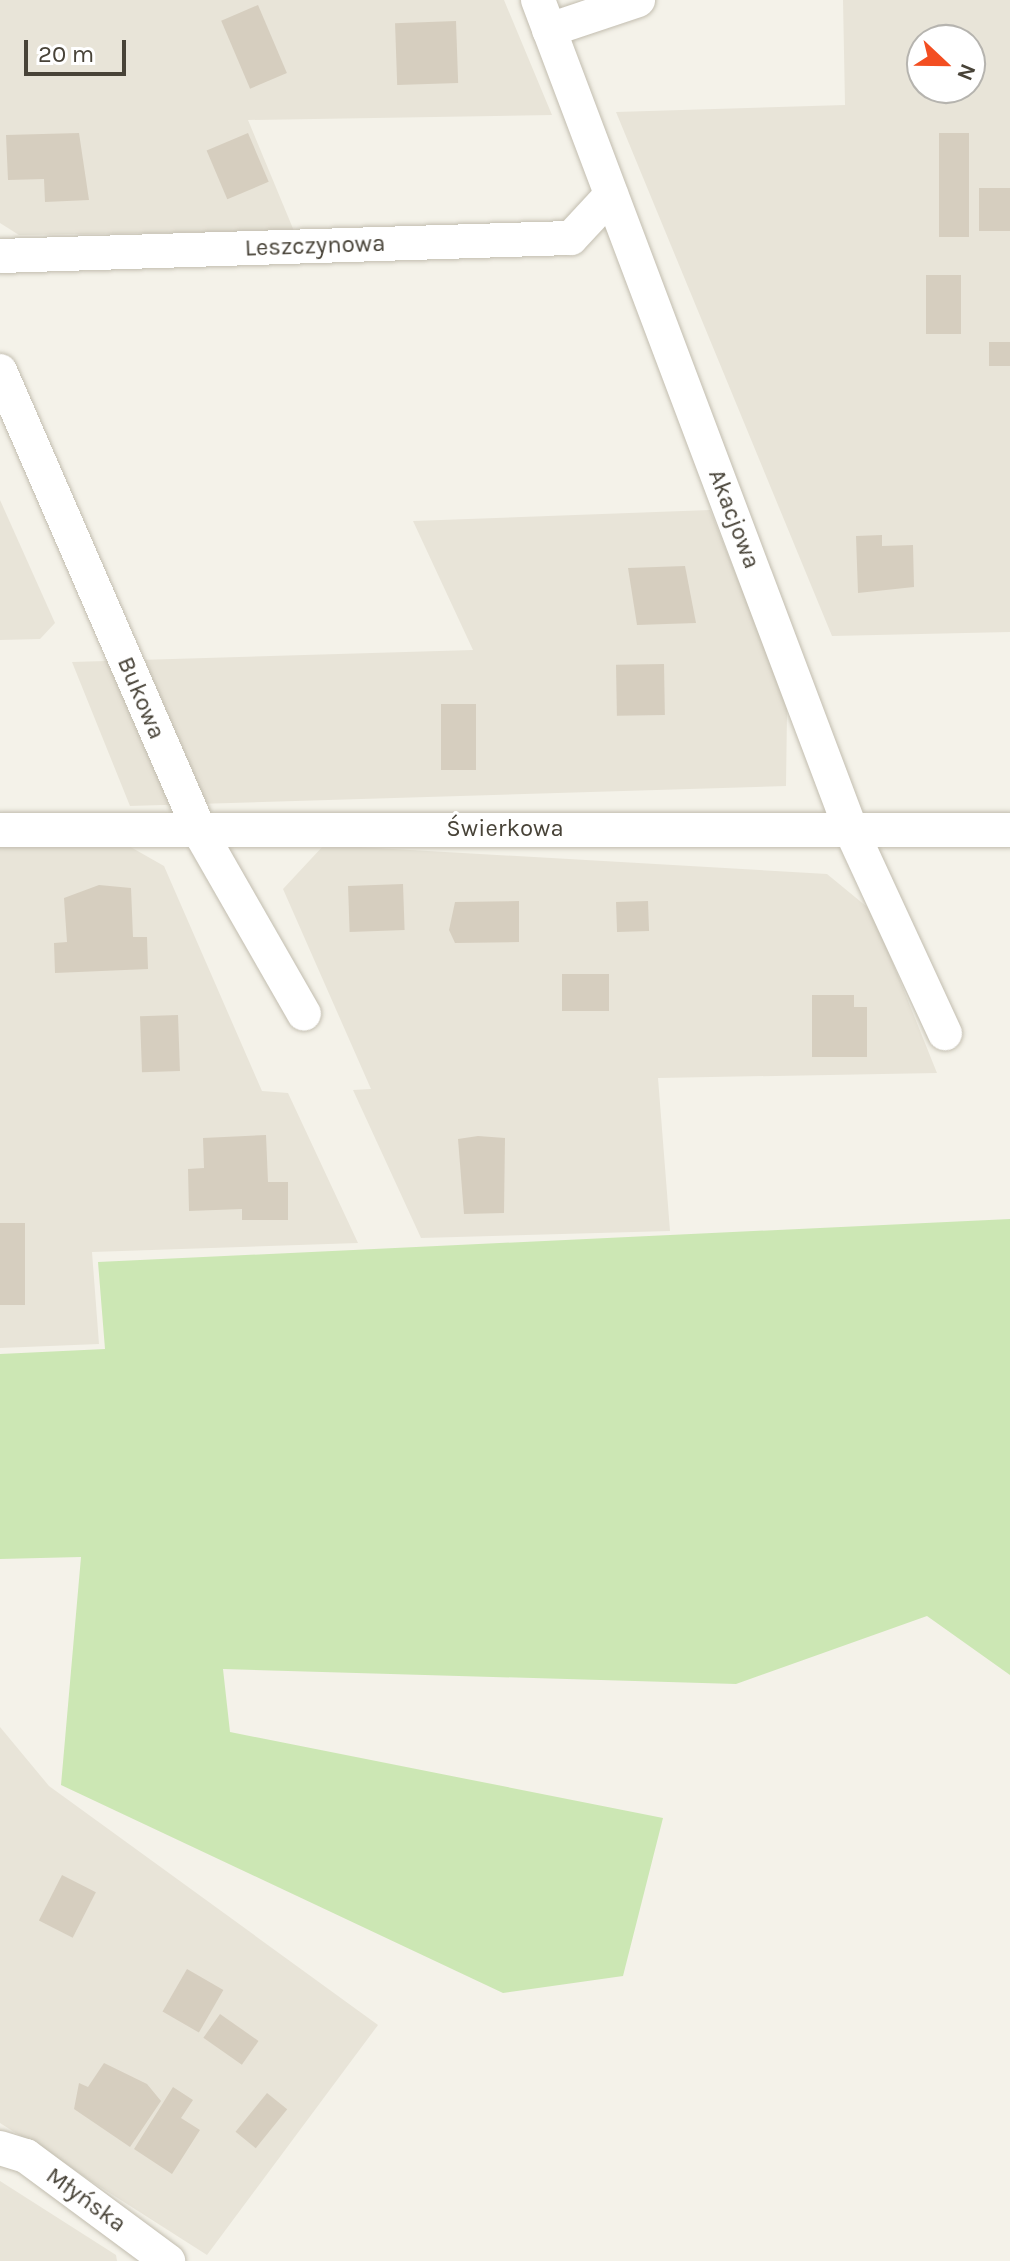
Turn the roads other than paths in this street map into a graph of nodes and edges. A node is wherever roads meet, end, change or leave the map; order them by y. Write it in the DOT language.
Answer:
graph roads {
  1 [pos="638,0"];
  2 [pos="544,15"];
  3 [pos="611,195"];
  4 [pos="0,256"];
  5 [pos="0,371"];
  6 [pos="0,830"];
  7 [pos="851,830"];
  8 [pos="1010,830"];
  9 [pos="201,834"];
  10 [pos="304,1014"];
  11 [pos="945,1033"];
  12 [pos="0,2148"];
  13 [pos="168,2261"];
  1 -- 2 [label="street"];
  2 -- 3 [label="street, Akacjowa"];
  3 -- 4 [label="street, Leszczynowa"];
  3 -- 7 [label="street, Akacjowa"];
  5 -- 9 [label="street, Bukowa"];
  6 -- 9 [label="street, Świerkowa"];
  7 -- 8 [label="street, Świerkowa"];
  7 -- 9 [label="street, Świerkowa"];
  7 -- 11 [label="street, Akacjowa"];
  9 -- 10 [label="street, Bukowa"];
  12 -- 13 [label="street, Młyńska"];
}
